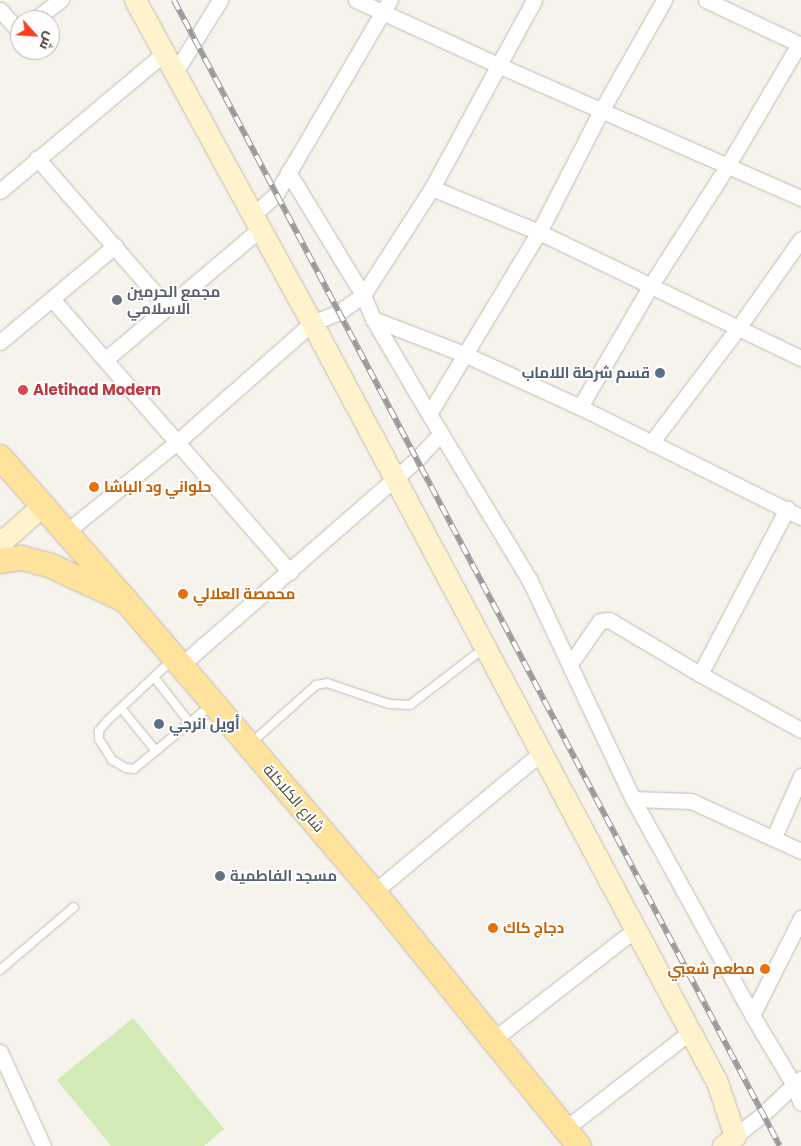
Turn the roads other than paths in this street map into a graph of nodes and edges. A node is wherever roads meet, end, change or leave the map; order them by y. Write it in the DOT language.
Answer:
graph roads {
  1 [pos="61,0"];
  2 [pos="135,0"];
  3 [pos="220,0"];
  4 [pos="356,0"];
  5 [pos="534,0"];
  6 [pos="664,0"];
  7 [pos="706,0"];
  8 [pos="386,6"];
  9 [pos="0,10"];
  10 [pos="48,10"];
  11 [pos="10,21"];
  12 [pos="800,44"];
  13 [pos="163,54"];
  14 [pos="500,66"];
  15 [pos="174,74"];
  16 [pos="601,111"];
  17 [pos="37,158"];
  18 [pos="728,165"];
  19 [pos="288,172"];
  20 [pos="432,188"];
  21 [pos="0,191"];
  22 [pos="801,198"];
  23 [pos="257,221"];
  24 [pos="539,232"];
  25 [pos="801,239"];
  26 [pos="115,246"];
  27 [pos="651,285"];
  28 [pos="363,295"];
  29 [pos="52,299"];
  30 [pos="166,306"];
  31 [pos="373,319"];
  32 [pos="312,323"];
  33 [pos="738,328"];
  34 [pos="0,342"];
  35 [pos="464,354"];
  36 [pos="801,358"];
  37 [pos="106,359"];
  38 [pos="580,407"];
  39 [pos="429,414"];
  40 [pos="441,433"];
  41 [pos="177,442"];
  42 [pos="651,444"];
  43 [pos="0,457"];
  44 [pos="394,478"];
  45 [pos="42,506"];
  46 [pos="787,509"];
  47 [pos="801,517"];
  48 [pos="66,532"];
  49 [pos="0,543"];
  50 [pos="0,561"];
  51 [pos="290,572"];
  52 [pos="127,602"];
  53 [pos="484,647"];
  54 [pos="177,662"];
  55 [pos="570,664"];
  56 [pos="700,674"];
  57 [pos="154,677"];
  58 [pos="213,704"];
  59 [pos="121,708"];
  60 [pos="190,723"];
  61 [pos="801,730"];
  62 [pos="248,745"];
  63 [pos="156,751"];
  64 [pos="541,753"];
  65 [pos="801,776"];
  66 [pos="633,799"];
  67 [pos="774,837"];
  68 [pos="801,851"];
  69 [pos="374,892"];
  70 [pos="74,907"];
  71 [pos="801,918"];
  72 [pos="636,929"];
  73 [pos="0,970"];
  74 [pos="752,1015"];
  75 [pos="690,1032"];
  76 [pos="494,1039"];
  77 [pos="0,1052"];
  78 [pos="797,1081"];
  79 [pos="801,1103"];
  80 [pos="571,1140"];
  81 [pos="729,1141"];
  82 [pos="43,1146"];
  1 -- 10 [label="street"];
  2 -- 13 [label="street"];
  3 -- 15 [label="street"];
  4 -- 8 [label="street"];
  5 -- 14 [label="street"];
  6 -- 16 [label="street"];
  7 -- 12 [label="street"];
  8 -- 14 [label="street"];
  8 -- 19 [label="street"];
  9 -- 11 [label="street"];
  12 -- 18 [label="street"];
  13 -- 15 [label="street"];
  13 -- 17 [label="street"];
  14 -- 16 [label="street"];
  14 -- 20 [label="street"];
  15 -- 23 [label="street"];
  16 -- 18 [label="street"];
  16 -- 24 [label="street"];
  17 -- 21 [label="street"];
  17 -- 26 [label="street"];
  18 -- 22 [label="street"];
  18 -- 27 [label="street"];
  19 -- 23 [label="street"];
  19 -- 28 [label="street"];
  20 -- 24 [label="street"];
  20 -- 28 [label="street"];
  23 -- 30 [label="street"];
  23 -- 32 [label="street"];
  24 -- 27 [label="street"];
  24 -- 35 [label="street"];
  25 -- 33 [label="street"];
  26 -- 29 [label="street"];
  26 -- 30 [label="street"];
  27 -- 33 [label="street"];
  27 -- 38 [label="street"];
  28 -- 31 [label="street"];
  28 -- 32 [label="street"];
  29 -- 34 [label="street"];
  29 -- 37 [label="street"];
  30 -- 37 [label="street"];
  31 -- 35 [label="street"];
  31 -- 39 [label="street"];
  32 -- 41 [label="street"];
  32 -- 44 [label="street"];
  33 -- 36 [label="street"];
  33 -- 42 [label="street"];
  35 -- 38 [label="street"];
  35 -- 39 [label="street"];
  37 -- 41 [label="street"];
  38 -- 42 [label="street"];
  39 -- 40 [label="street"];
  40 -- 44 [label="street"];
  40 -- 55 [label="street"];
  41 -- 48 [label="street"];
  41 -- 51 [label="street"];
  42 -- 46 [label="street"];
  43 -- 45 [label="main road, شارع الكلاكلة"];
  44 -- 51 [label="street"];
  44 -- 53 [label="street"];
  45 -- 48 [label="main road, شارع الكلاكلة"];
  45 -- 49 [label="street"];
  46 -- 47 [label="street"];
  46 -- 56 [label="street"];
  48 -- 52 [label="main road, شارع الكلاكلة"];
  50 -- 52 [label="main road"];
  51 -- 54 [label="street"];
  52 -- 54 [label="main road, شارع الكلاكلة"];
  53 -- 62 [label="lane"];
  53 -- 64 [label="street"];
  54 -- 57 [label="lane"];
  54 -- 58 [label="main road, شارع الكلاكلة"];
  55 -- 56 [label="street"];
  55 -- 66 [label="street"];
  56 -- 61 [label="street"];
  57 -- 59 [label="lane"];
  57 -- 60 [label="lane"];
  58 -- 60 [label="lane"];
  58 -- 62 [label="main road, شارع الكلاكلة"];
  59 -- 63 [label="lane"];
  59 -- 63 [label="lane"];
  60 -- 63 [label="lane"];
  62 -- 69 [label="main road, شارع الكلاكلة"];
  64 -- 69 [label="street"];
  64 -- 72 [label="street"];
  65 -- 67 [label="street"];
  66 -- 67 [label="street"];
  66 -- 74 [label="street"];
  67 -- 68 [label="street"];
  69 -- 76 [label="main road, شارع الكلاكلة"];
  70 -- 73 [label="lane"];
  71 -- 74 [label="street"];
  72 -- 75 [label="street"];
  72 -- 76 [label="street"];
  74 -- 78 [label="street"];
  75 -- 80 [label="street"];
  75 -- 81 [label="street"];
  76 -- 80 [label="main road, شارع الكلاكلة"];
  77 -- 82 [label="street"];
  78 -- 79 [label="street"];
  78 -- 81 [label="street"];
}
